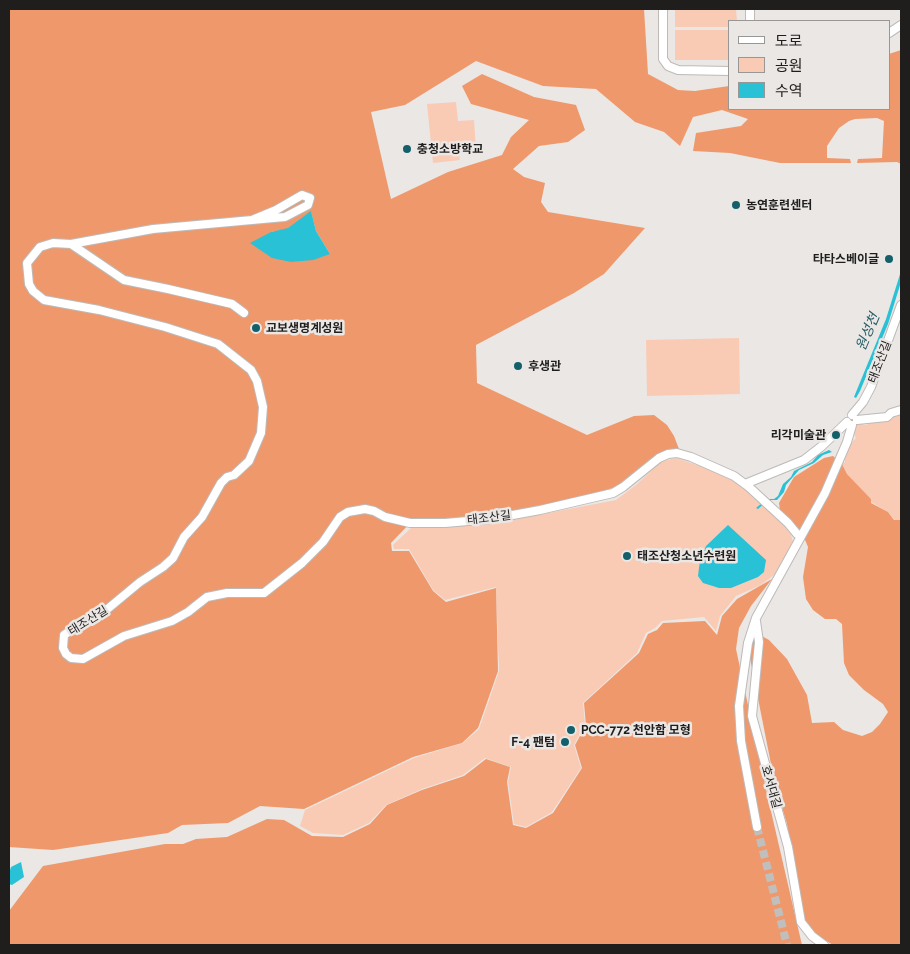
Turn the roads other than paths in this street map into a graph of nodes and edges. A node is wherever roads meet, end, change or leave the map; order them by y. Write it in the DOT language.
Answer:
graph roads {
  1 [pos="663,9"];
  2 [pos="901,26"];
  3 [pos="890,32"];
  4 [pos="728,71"];
  5 [pos="252,220"];
  6 [pos="72,244"];
  7 [pos="901,305"];
  8 [pos="244,313"];
  9 [pos="901,410"];
  10 [pos="852,420"];
  11 [pos="745,484"];
  12 [pos="797,534"];
  13 [pos="756,618"];
  14 [pos="757,827"];
  15 [pos="824,945"];
  1 -- 4 [label="street"];
  2 -- 3 [label="street"];
  5 -- 5 [label="street"];
  5 -- 6 [label="street"];
  6 -- 8 [label="street"];
  6 -- 11 [label="street, 태조산길"];
  7 -- 10 [label="street, 태조산길"];
  9 -- 10 [label="street"];
  10 -- 11 [label="street, 태조산길"];
  10 -- 13 [label="street"];
  11 -- 12 [label="street"];
  13 -- 14 [label="street"];
  13 -- 15 [label="street, 호서대길"];
}
